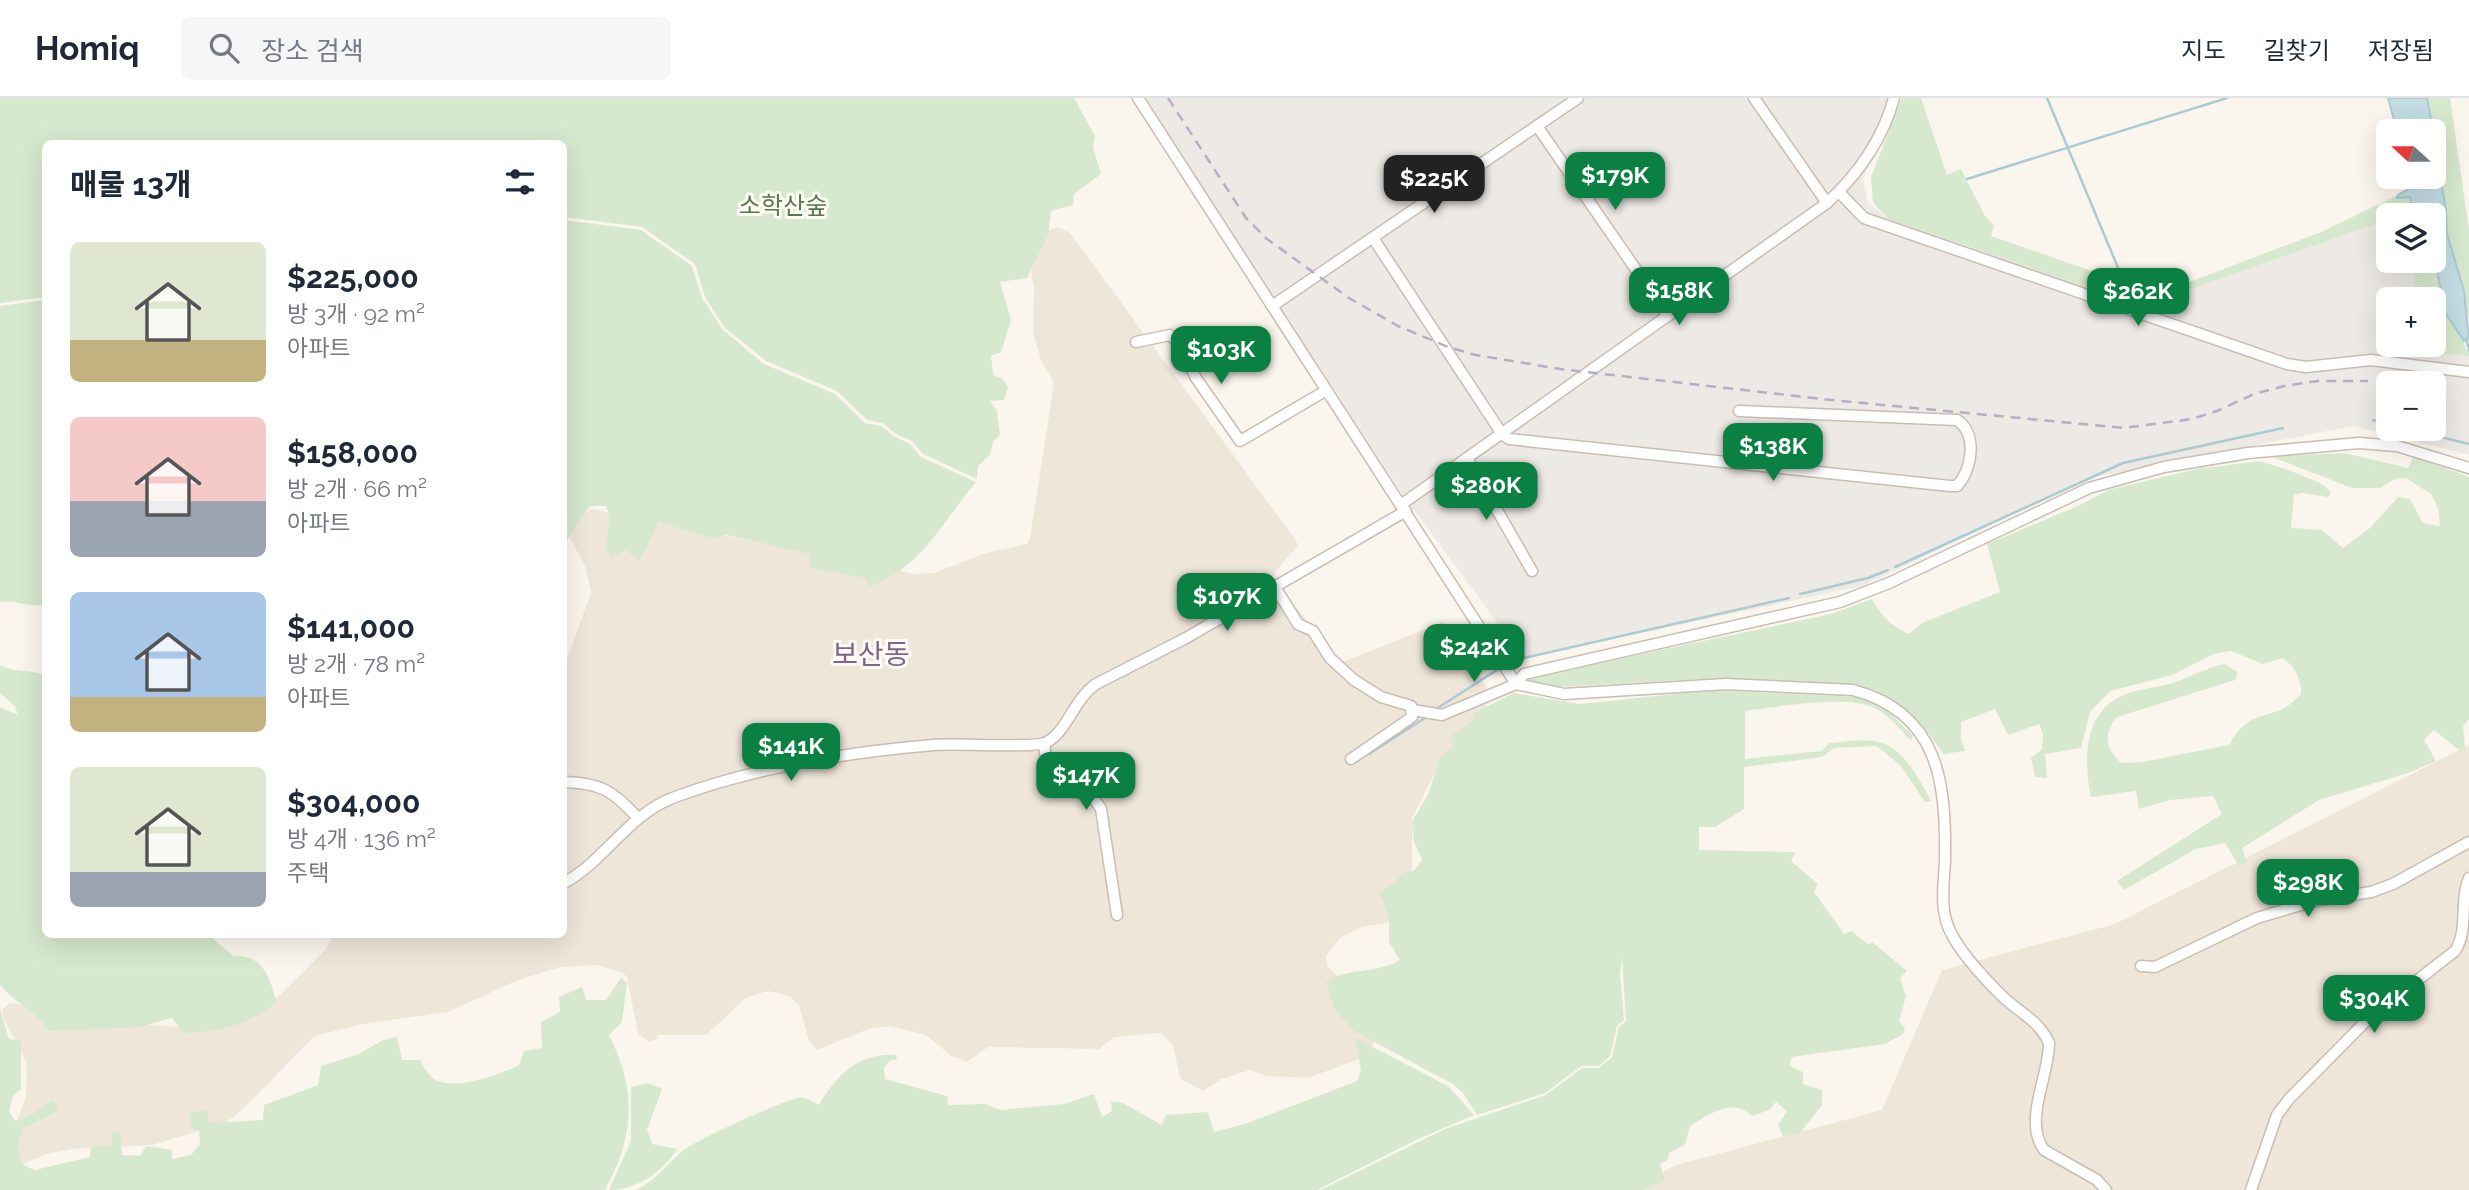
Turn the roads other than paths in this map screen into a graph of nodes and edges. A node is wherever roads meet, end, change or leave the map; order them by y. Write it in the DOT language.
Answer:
graph roads {
  1 [pos="1138,98"];
  2 [pos="1578,98"];
  3 [pos="1754,98"];
  4 [pos="1894,98"];
  5 [pos="1537,126"];
  6 [pos="1839,192"];
  7 [pos="1827,203"];
  8 [pos="1373,238"];
  9 [pos="1272,306"];
  10 [pos="1668,316"];
  11 [pos="1136,342"];
  12 [pos="2469,372"];
  13 [pos="1325,391"];
  14 [pos="1739,411"];
  15 [pos="1502,434"];
  16 [pos="1467,458"];
  17 [pos="2469,468"];
  18 [pos="1404,508"];
  19 [pos="1532,571"];
  20 [pos="1275,587"];
  21 [pos="1516,684"];
  22 [pos="1413,710"];
  23 [pos="1044,743"];
  24 [pos="1351,759"];
  25 [pos="567,782"];
  26 [pos="637,817"];
  27 [pos="2469,842"];
  28 [pos="2469,878"];
  29 [pos="567,881"];
  30 [pos="1117,915"];
  31 [pos="2141,966"];
  32 [pos="2106,1190"];
  33 [pos="2251,1190"];
  1 -- 9 [label="street"];
  2 -- 5 [label="street"];
  3 -- 7 [label="street"];
  4 -- 6 [label="street"];
  5 -- 8 [label="street"];
  5 -- 10 [label="street"];
  6 -- 7 [label="street"];
  6 -- 12 [label="street"];
  7 -- 10 [label="street"];
  8 -- 9 [label="street"];
  8 -- 15 [label="street"];
  9 -- 13 [label="street"];
  10 -- 15 [label="street"];
  11 -- 13 [label="street"];
  13 -- 18 [label="street"];
  14 -- 15 [label="street"];
  15 -- 16 [label="street"];
  16 -- 18 [label="street"];
  16 -- 19 [label="street"];
  17 -- 21 [label="street"];
  18 -- 20 [label="street"];
  18 -- 21 [label="street"];
  20 -- 22 [label="street"];
  20 -- 23 [label="street"];
  21 -- 22 [label="street"];
  21 -- 32 [label="street"];
  22 -- 24 [label="street"];
  23 -- 26 [label="street"];
  23 -- 30 [label="street"];
  25 -- 26 [label="street"];
  26 -- 29 [label="street"];
  27 -- 31 [label="street"];
  28 -- 33 [label="street"];
}
